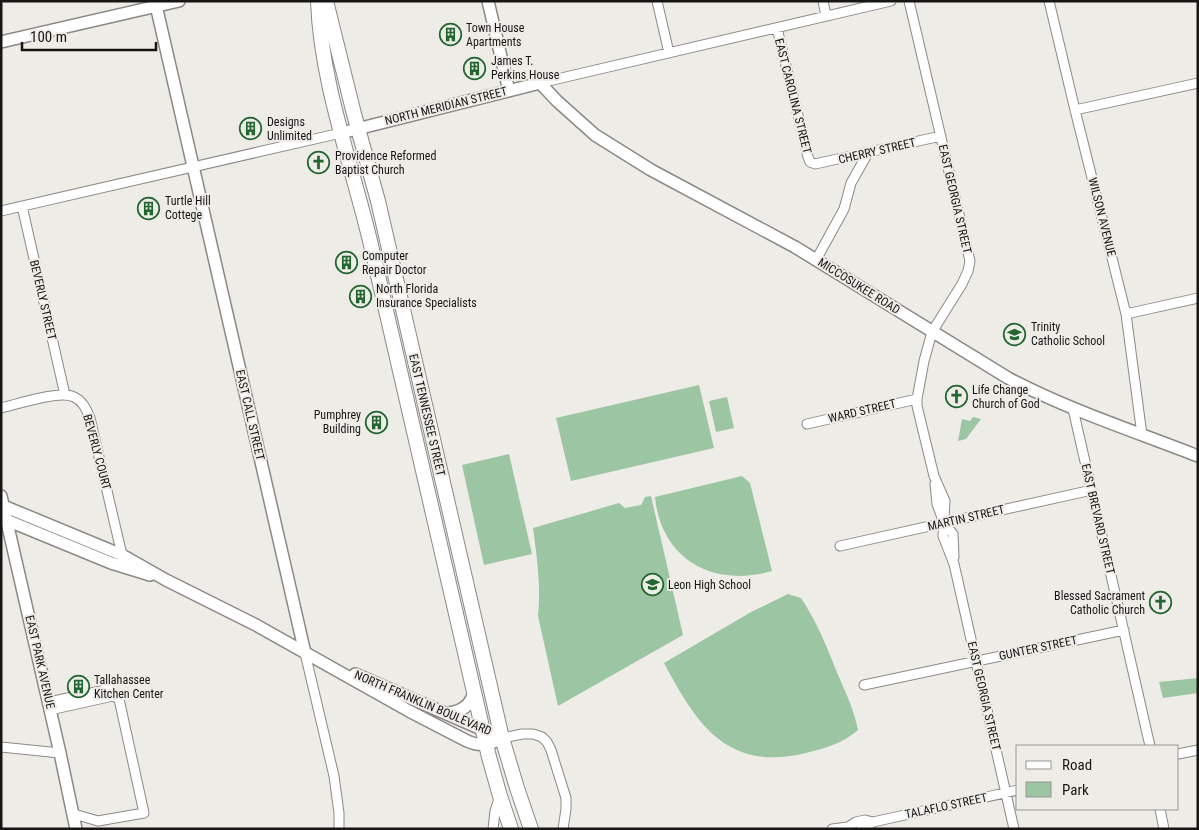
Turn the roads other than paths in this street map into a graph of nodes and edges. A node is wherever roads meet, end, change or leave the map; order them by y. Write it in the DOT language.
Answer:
graph roads {
  1 [pos="179,1"];
  2 [pos="318,1"];
  3 [pos="326,1"];
  4 [pos="488,1"];
  5 [pos="657,1"];
  6 [pos="823,1"];
  7 [pos="891,1"];
  8 [pos="909,1"];
  9 [pos="1050,1"];
  10 [pos="156,4"];
  11 [pos="826,16"];
  12 [pos="777,28"];
  13 [pos="1,42"];
  14 [pos="669,53"];
  15 [pos="540,83"];
  16 [pos="1198,83"];
  17 [pos="509,91"];
  18 [pos="1075,110"];
  19 [pos="358,128"];
  20 [pos="341,133"];
  21 [pos="941,136"];
  22 [pos="868,153"];
  23 [pos="812,164"];
  24 [pos="193,167"];
  25 [pos="22,206"];
  26 [pos="1,211"];
  27 [pos="816,260"];
  28 [pos="393,266"];
  29 [pos="376,270"];
  30 [pos="1198,298"];
  31 [pos="1126,314"];
  32 [pos="932,332"];
  33 [pos="65,394"];
  34 [pos="917,398"];
  35 [pos="1,408"];
  36 [pos="1073,409"];
  37 [pos="807,424"];
  38 [pos="1142,435"];
  39 [pos="435,448"];
  40 [pos="419,452"];
  41 [pos="1198,456"];
  42 [pos="1092,490"];
  43 [pos="2,502"];
  44 [pos="4,519"];
  45 [pos="944,523"];
  46 [pos="840,546"];
  47 [pos="122,555"];
  48 [pos="166,580"];
  49 [pos="1124,630"];
  50 [pos="305,653"];
  51 [pos="976,662"];
  52 [pos="864,685"];
  53 [pos="474,688"];
  54 [pos="110,689"];
  55 [pos="50,706"];
  56 [pos="446,713"];
  57 [pos="483,729"];
  58 [pos="502,738"];
  59 [pos="486,745"];
  60 [pos="1150,745"];
  61 [pos="1,747"];
  62 [pos="1198,750"];
  63 [pos="60,753"];
  64 [pos="1179,754"];
  65 [pos="1016,790"];
  66 [pos="1006,792"];
  67 [pos="500,796"];
  68 [pos="1160,810"];
  69 [pos="75,821"];
  70 [pos="873,822"];
  71 [pos="848,828"];
  72 [pos="339,829"];
  73 [pos="493,829"];
  74 [pos="511,829"];
  75 [pos="531,829"];
  76 [pos="563,829"];
  77 [pos="832,829"];
  78 [pos="861,829"];
  79 [pos="1014,829"];
  80 [pos="1164,829"];
  1 -- 10 [label="street"];
  2 -- 20 [label="main road, EAST TENNESSEE STREET"];
  3 -- 19 [label="main road, EAST TENNESSEE STREET"];
  4 -- 17 [label="street"];
  5 -- 14 [label="street"];
  6 -- 11 [label="street"];
  7 -- 11 [label="street, NORTH MERIDIAN STREET"];
  8 -- 21 [label="street, EAST GEORGIA STREET"];
  9 -- 18 [label="street, WILSON AVENUE"];
  10 -- 13 [label="street"];
  10 -- 24 [label="street, EAST CALL STREET"];
  11 -- 12 [label="street, NORTH MERIDIAN STREET"];
  12 -- 14 [label="street, NORTH MERIDIAN STREET"];
  12 -- 23 [label="street, EAST CAROLINA STREET"];
  14 -- 15 [label="street, NORTH MERIDIAN STREET"];
  15 -- 17 [label="street, NORTH MERIDIAN STREET"];
  15 -- 27 [label="street, MICCOSUKEE ROAD"];
  16 -- 18 [label="street"];
  17 -- 19 [label="street, NORTH MERIDIAN STREET"];
  18 -- 31 [label="street, WILSON AVENUE"];
  19 -- 20 [label="street, NORTH MERIDIAN STREET"];
  19 -- 28 [label="main road, EAST TENNESSEE STREET"];
  20 -- 24 [label="street, NORTH MERIDIAN STREET"];
  20 -- 29 [label="main road, EAST TENNESSEE STREET"];
  21 -- 22 [label="street, CHERRY STREET"];
  21 -- 32 [label="street, EAST GEORGIA STREET"];
  22 -- 23 [label="street, CHERRY STREET"];
  22 -- 27 [label="street"];
  24 -- 25 [label="street, NORTH MERIDIAN STREET"];
  24 -- 50 [label="street, EAST CALL STREET"];
  25 -- 26 [label="street, NORTH MERIDIAN STREET"];
  25 -- 33 [label="street, BEVERLY STREET"];
  27 -- 32 [label="street, MICCOSUKEE ROAD"];
  28 -- 29 [label="main road"];
  28 -- 39 [label="main road, EAST TENNESSEE STREET"];
  29 -- 40 [label="main road, EAST TENNESSEE STREET"];
  30 -- 31 [label="street"];
  31 -- 38 [label="street, WILSON AVENUE"];
  32 -- 34 [label="street, EAST GEORGIA STREET"];
  32 -- 36 [label="street, MICCOSUKEE ROAD"];
  33 -- 35 [label="street"];
  33 -- 47 [label="street, BEVERLY COURT"];
  34 -- 37 [label="street, WARD STREET"];
  34 -- 45 [label="street, EAST GEORGIA STREET"];
  36 -- 38 [label="street, MICCOSUKEE ROAD"];
  36 -- 42 [label="street, EAST BREVARD STREET"];
  38 -- 41 [label="street, MICCOSUKEE ROAD"];
  39 -- 40 [label="main road"];
  39 -- 58 [label="main road, EAST TENNESSEE STREET"];
  40 -- 53 [label="main road, EAST TENNESSEE STREET"];
  42 -- 45 [label="street, MARTIN STREET"];
  42 -- 49 [label="street, EAST BREVARD STREET"];
  43 -- 44 [label="street, EAST PARK AVENUE"];
  43 -- 47 [label="street, NORTH FRANKLIN BOULEVARD"];
  44 -- 48 [label="street, NORTH FRANKLIN BOULEVARD"];
  44 -- 55 [label="street, EAST PARK AVENUE"];
  45 -- 46 [label="street, MARTIN STREET"];
  45 -- 51 [label="street, EAST GEORGIA STREET"];
  47 -- 48 [label="street, NORTH FRANKLIN BOULEVARD"];
  48 -- 50 [label="street, NORTH FRANKLIN BOULEVARD"];
  49 -- 51 [label="street, GUNTER STREET"];
  49 -- 60 [label="street, EAST BREVARD STREET"];
  50 -- 56 [label="street, NORTH FRANKLIN BOULEVARD"];
  50 -- 59 [label="street, NORTH FRANKLIN BOULEVARD"];
  50 -- 72 [label="street, EAST CALL STREET"];
  51 -- 52 [label="street, GUNTER STREET"];
  51 -- 66 [label="street, EAST GEORGIA STREET"];
  53 -- 56 [label="street"];
  53 -- 57 [label="main road, EAST TENNESSEE STREET"];
  54 -- 55 [label="street"];
  55 -- 63 [label="street, EAST PARK AVENUE"];
  55 -- 69 [label="street"];
  56 -- 57 [label="street, NORTH FRANKLIN BOULEVARD"];
  57 -- 58 [label="street, NORTH FRANKLIN BOULEVARD"];
  57 -- 59 [label="main road, EAST TENNESSEE STREET"];
  58 -- 59 [label="street, NORTH FRANKLIN BOULEVARD"];
  58 -- 75 [label="main road, EAST TENNESSEE STREET"];
  58 -- 76 [label="street"];
  59 -- 67 [label="main road, EAST TENNESSEE STREET"];
  61 -- 63 [label="street"];
  62 -- 64 [label="street"];
  63 -- 69 [label="street, EAST PARK AVENUE"];
  65 -- 66 [label="street, TALAFLO STREET"];
  66 -- 70 [label="street, TALAFLO STREET"];
  66 -- 79 [label="street, EAST GEORGIA STREET"];
  67 -- 73 [label="street, EAST TENNESSEE STREET"];
  67 -- 74 [label="main road, EAST TENNESSEE STREET"];
  68 -- 80 [label="street"];
  70 -- 71 [label="street, TALAFLO STREET"];
  70 -- 78 [label="street, TALAFLO STREET"];
  71 -- 77 [label="street, TALAFLO STREET"];
}
